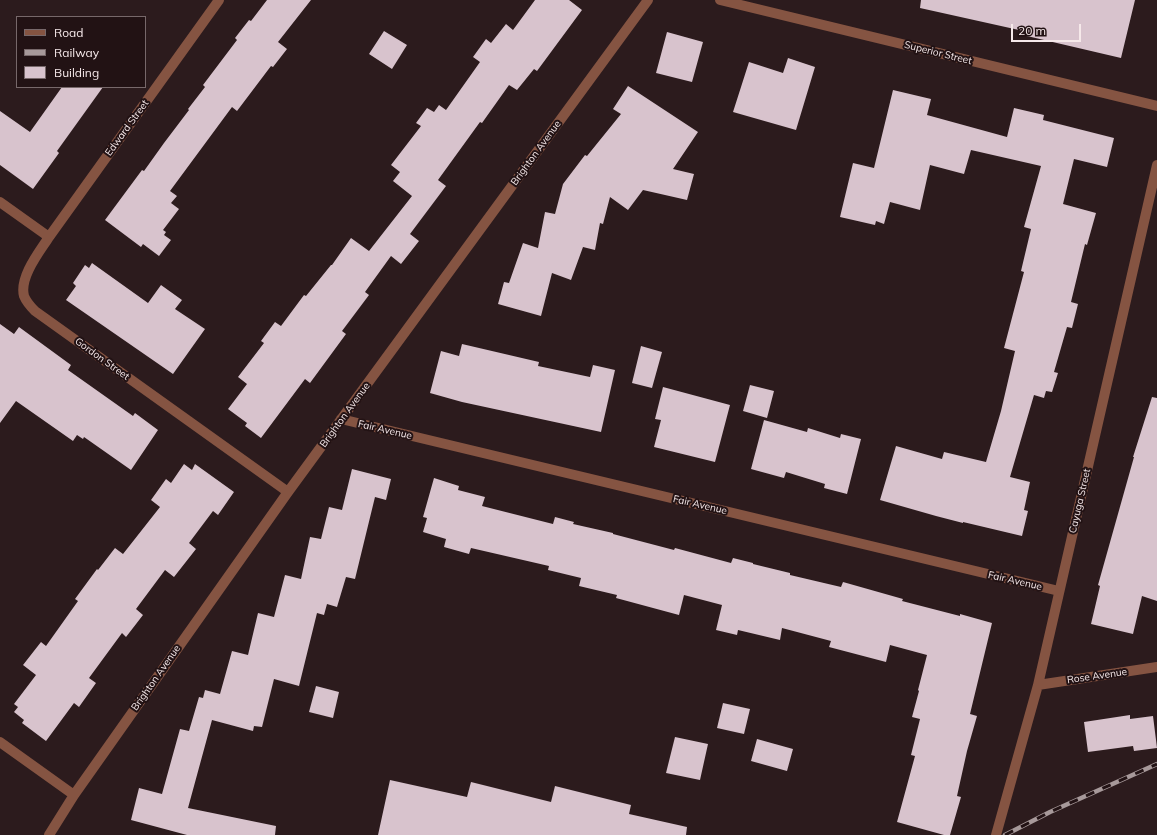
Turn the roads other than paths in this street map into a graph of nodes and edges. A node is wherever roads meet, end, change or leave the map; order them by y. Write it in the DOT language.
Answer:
graph roads {
  1 [pos="219,0"];
  2 [pos="648,0"];
  3 [pos="720,0"];
  4 [pos="1157,106"];
  5 [pos="1157,165"];
  6 [pos="0,202"];
  7 [pos="49,237"];
  8 [pos="341,419"];
  9 [pos="288,492"];
  10 [pos="1060,591"];
  11 [pos="1157,667"];
  12 [pos="1038,684"];
  13 [pos="0,742"];
  14 [pos="74,795"];
  15 [pos="49,835"];
  16 [pos="996,835"];
  1 -- 7 [label="street, Edward Street"];
  2 -- 8 [label="street, Brighton Avenue"];
  3 -- 4 [label="street, Superior Street"];
  5 -- 10 [label="street, Cayuga Street"];
  6 -- 7 [label="street"];
  7 -- 9 [label="street, Gordon Street"];
  8 -- 9 [label="street, Brighton Avenue"];
  8 -- 10 [label="street, Fair Avenue"];
  9 -- 14 [label="street, Brighton Avenue"];
  10 -- 12 [label="street, Cayuga Street"];
  11 -- 12 [label="street, Rose Avenue"];
  12 -- 16 [label="street, Cayuga Street"];
  13 -- 14 [label="street"];
  14 -- 15 [label="street, Brighton Avenue"];
}
